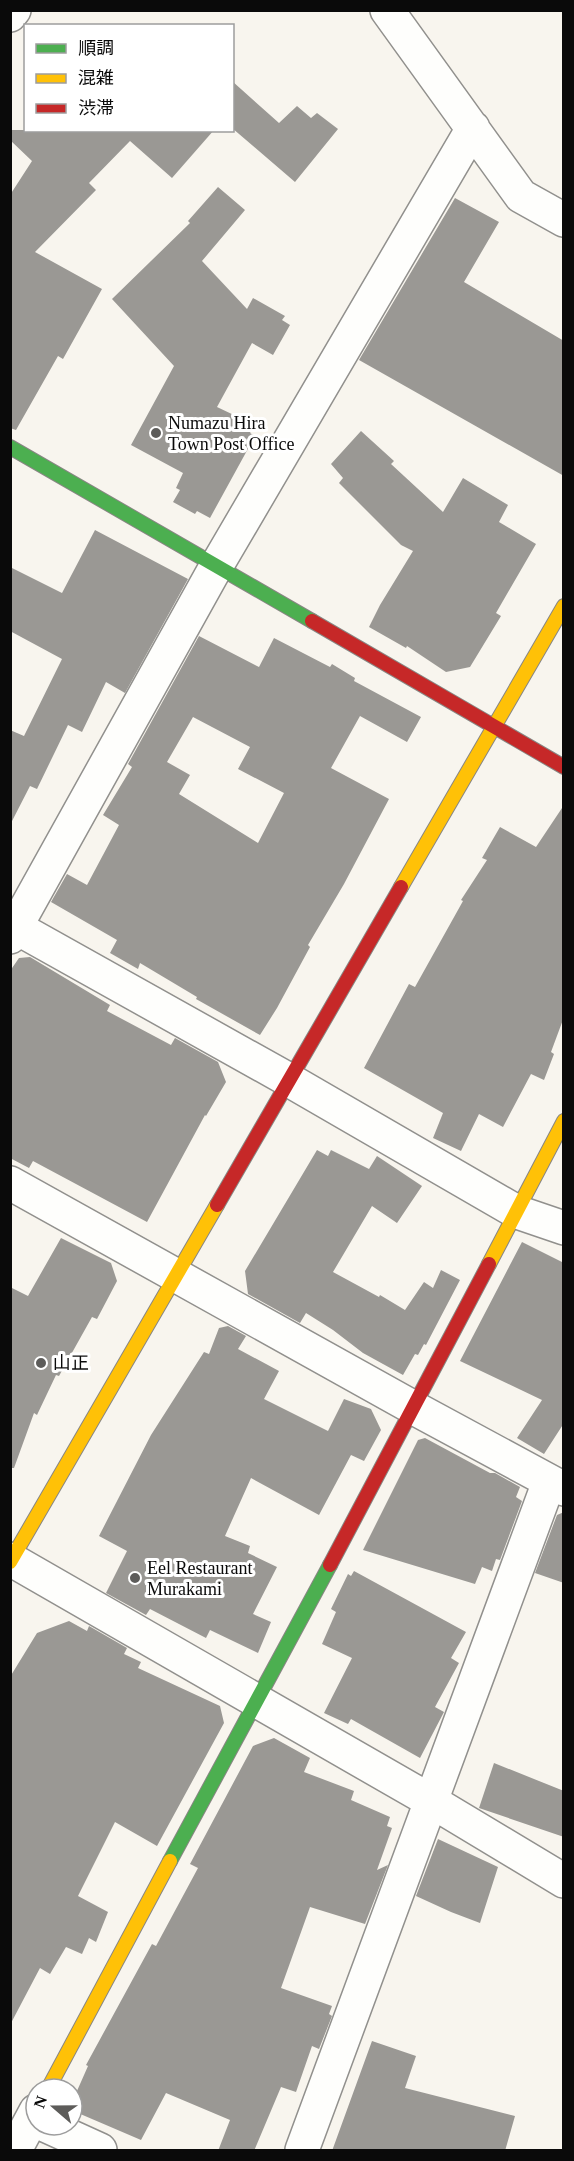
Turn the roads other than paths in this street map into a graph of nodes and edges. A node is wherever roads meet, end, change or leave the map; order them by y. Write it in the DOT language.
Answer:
graph roads {
  1 [pos="14,10"];
  2 [pos="387,10"];
  3 [pos="10,15"];
  4 [pos="473,128"];
  5 [pos="564,220"];
  6 [pos="10,447"];
  7 [pos="217,565"];
  8 [pos="564,606"];
  9 [pos="494,727"];
  10 [pos="564,767"];
  11 [pos="12,929"];
  12 [pos="289,1080"];
  13 [pos="564,1121"];
  14 [pos="10,1184"];
  15 [pos="517,1212"];
  16 [pos="564,1228"];
  17 [pos="176,1275"];
  18 [pos="414,1408"];
  19 [pos="556,1485"];
  20 [pos="11,1560"];
  21 [pos="256,1702"];
  22 [pos="431,1801"];
  23 [pos="564,1881"];
  24 [pos="54,2077"];
  25 [pos="24,2132"];
  26 [pos="73,2137"];
  27 [pos="15,2151"];
  28 [pos="100,2151"];
  29 [pos="302,2151"];
  1 -- 3 [label="street"];
  2 -- 4 [label="street"];
  4 -- 5 [label="street"];
  4 -- 7 [label="street"];
  6 -- 7 [label="street"];
  7 -- 9 [label="street"];
  7 -- 11 [label="street"];
  8 -- 9 [label="street"];
  9 -- 10 [label="street"];
  9 -- 12 [label="street"];
  11 -- 12 [label="street"];
  12 -- 15 [label="street"];
  12 -- 17 [label="street"];
  13 -- 15 [label="street"];
  14 -- 17 [label="street"];
  15 -- 16 [label="street"];
  15 -- 18 [label="street"];
  17 -- 18 [label="street"];
  17 -- 20 [label="street"];
  18 -- 19 [label="street"];
  18 -- 21 [label="street"];
  19 -- 22 [label="street"];
  20 -- 21 [label="street"];
  21 -- 22 [label="street"];
  21 -- 24 [label="street"];
  22 -- 23 [label="street"];
  22 -- 29 [label="street"];
  25 -- 27 [label="street"];
  26 -- 28 [label="street"];
}
